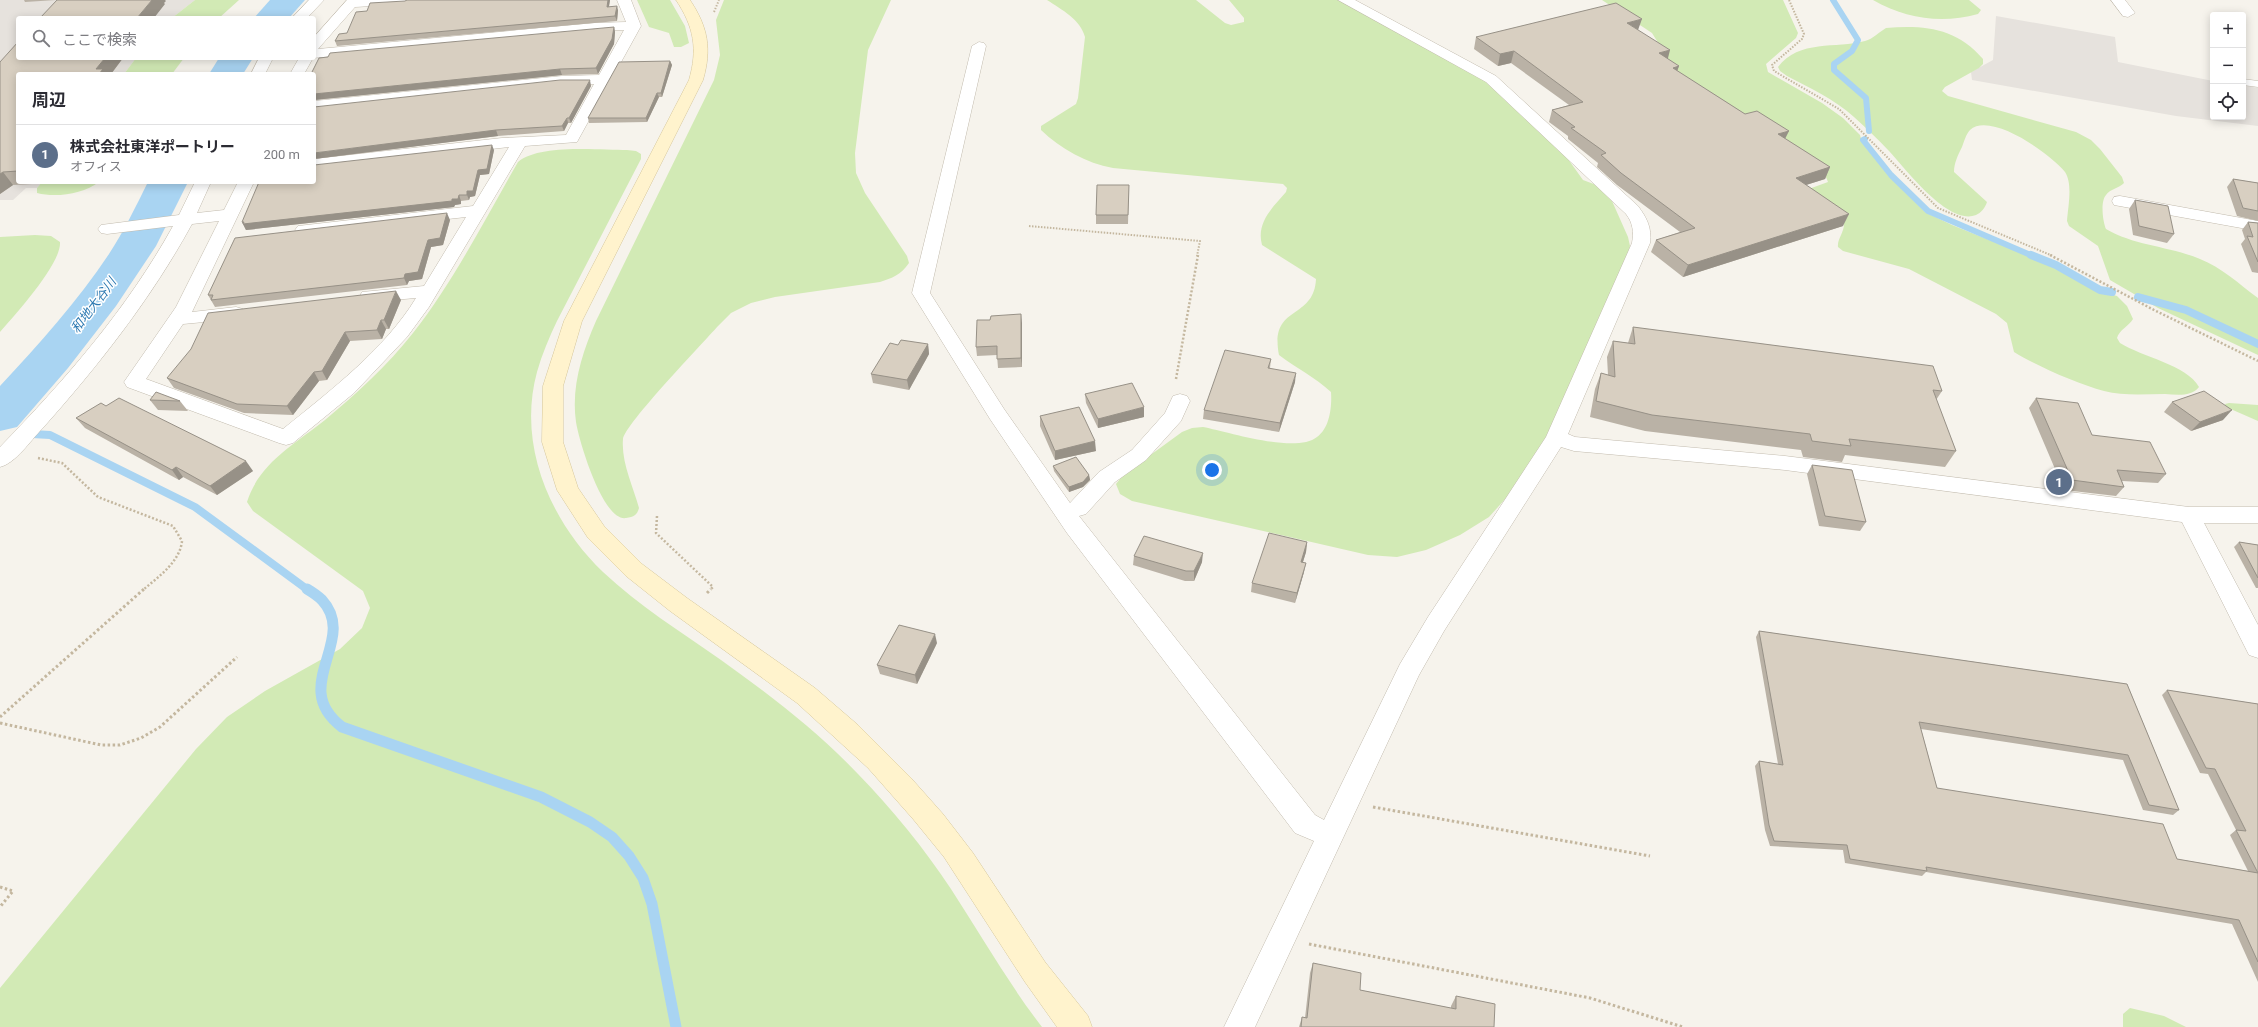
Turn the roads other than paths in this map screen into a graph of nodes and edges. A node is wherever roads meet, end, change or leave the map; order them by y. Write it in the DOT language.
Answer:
graph roads {
  1 [pos="316,0"];
  2 [pos="407,0"];
  3 [pos="624,0"];
  4 [pos="684,0"];
  5 [pos="1345,0"];
  6 [pos="2118,0"];
  7 [pos="353,2"];
  8 [pos="2128,13"];
  9 [pos="301,16"];
  10 [pos="634,26"];
  11 [pos="316,44"];
  12 [pos="979,46"];
  13 [pos="316,54"];
  14 [pos="265,60"];
  15 [pos="305,60"];
  16 [pos="259,72"];
  17 [pos="298,72"];
  18 [pos="604,80"];
  19 [pos="2246,82"];
  20 [pos="2258,84"];
  21 [pos="316,106"];
  22 [pos="520,142"];
  23 [pos="316,164"];
  24 [pos="202,184"];
  25 [pos="245,184"];
  26 [pos="2120,201"];
  27 [pos="478,211"];
  28 [pos="231,214"];
  29 [pos="183,220"];
  30 [pos="2258,226"];
  31 [pos="109,229"];
  32 [pos="288,232"];
  33 [pos="429,291"];
  34 [pos="355,298"];
  35 [pos="254,311"];
  36 [pos="178,319"];
  37 [pos="1180,401"];
  38 [pos="1556,438"];
  39 [pos="2,458"];
  40 [pos="1065,513"];
  41 [pos="2189,515"];
  42 [pos="2258,515"];
  43 [pos="2258,648"];
  44 [pos="1330,836"];
  45 [pos="1077,1027"];
  46 [pos="1239,1027"];
  1 -- 9 [label="street"];
  2 -- 7 [label="street"];
  3 -- 10 [label="street"];
  4 -- 45 [label="street"];
  5 -- 38 [label="street"];
  6 -- 8 [label="street"];
  7 -- 11 [label="street"];
  10 -- 13 [label="street"];
  10 -- 18 [label="street"];
  12 -- 40 [label="street"];
  14 -- 16 [label="street"];
  15 -- 17 [label="street"];
  18 -- 21 [label="street"];
  18 -- 22 [label="street"];
  19 -- 20 [label="lane"];
  22 -- 23 [label="street"];
  22 -- 27 [label="street"];
  24 -- 29 [label="street"];
  25 -- 28 [label="street"];
  26 -- 30 [label="street"];
  27 -- 32 [label="street"];
  27 -- 33 [label="street"];
  28 -- 29 [label="street"];
  28 -- 36 [label="street"];
  29 -- 31 [label="street"];
  29 -- 39 [label="street"];
  33 -- 34 [label="street"];
  33 -- 36 [label="street"];
  35 -- 36 [label="street"];
  37 -- 40 [label="street"];
  38 -- 41 [label="street"];
  38 -- 44 [label="street"];
  40 -- 44 [label="street"];
  41 -- 42 [label="street"];
  41 -- 43 [label="street"];
  44 -- 46 [label="street"];
}
